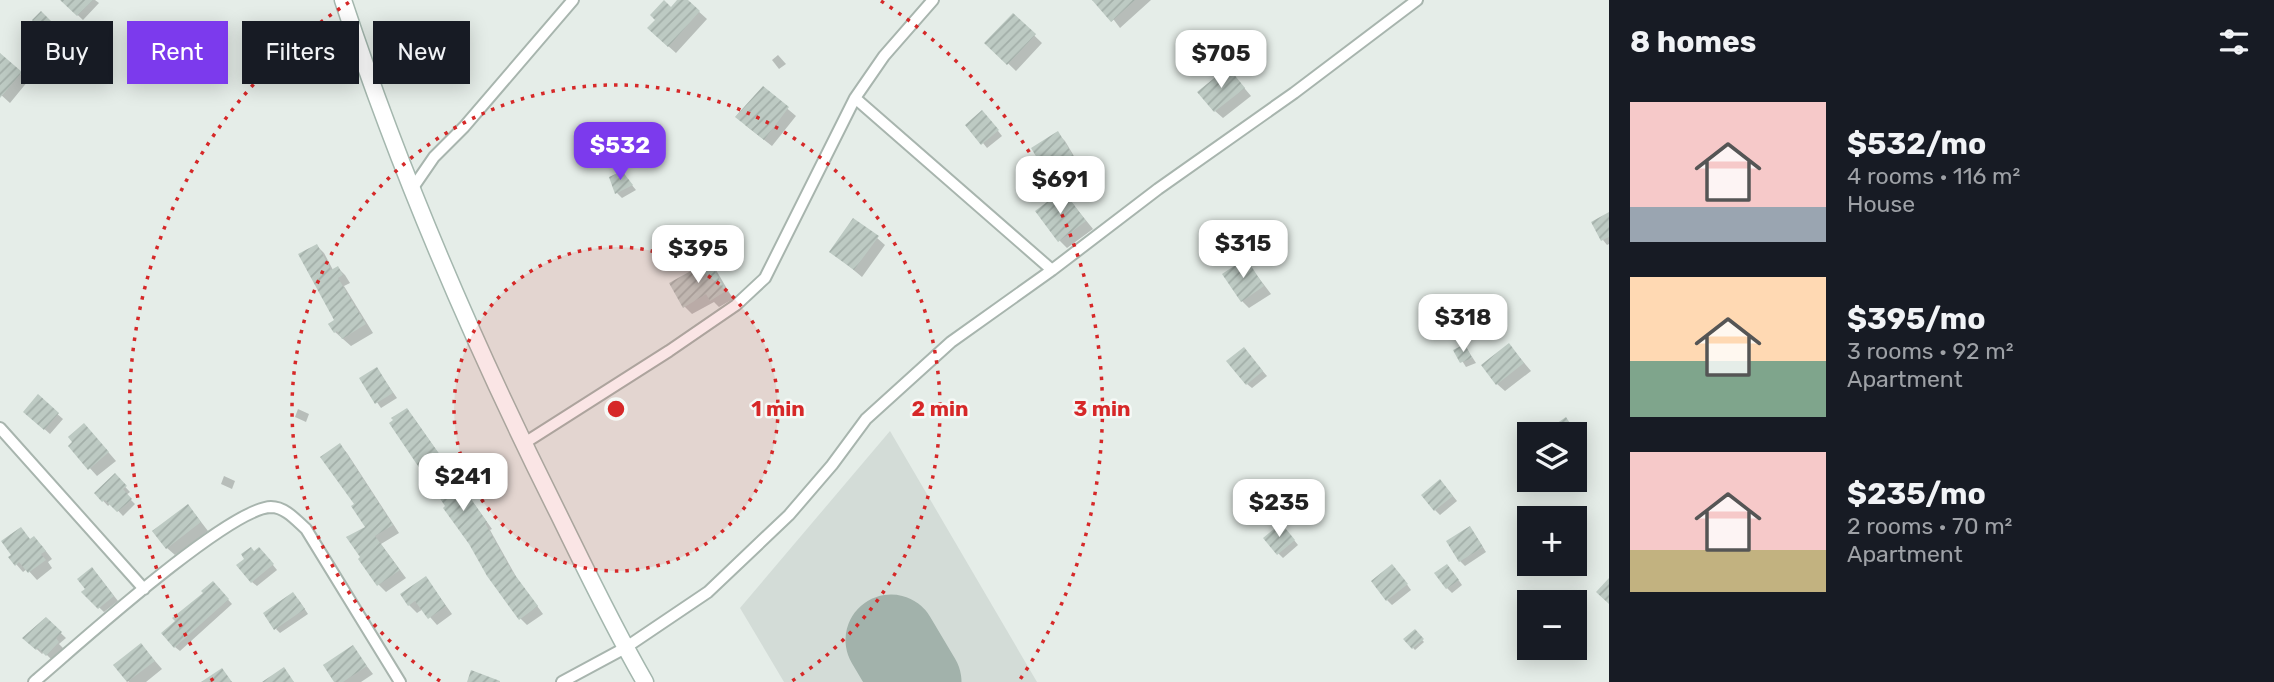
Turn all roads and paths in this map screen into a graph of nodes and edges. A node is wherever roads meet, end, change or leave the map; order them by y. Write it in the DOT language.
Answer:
graph roads {
  1 [pos="343,0"];
  2 [pos="573,0"];
  3 [pos="933,0"];
  4 [pos="1417,0"];
  5 [pos="855,98"];
  6 [pos="412,189"];
  7 [pos="1052,270"];
  8 [pos="0,428"];
  9 [pos="523,444"];
  10 [pos="144,589"];
  11 [pos="625,648"];
  12 [pos="34,682"];
  13 [pos="400,682"];
  14 [pos="562,682"];
  15 [pos="645,682"];
  1 -- 6 [label="main road"];
  2 -- 6 [label="street"];
  3 -- 5 [label="street"];
  4 -- 7 [label="street"];
  5 -- 7 [label="street"];
  5 -- 9 [label="street"];
  6 -- 9 [label="main road"];
  7 -- 11 [label="street"];
  8 -- 10 [label="street"];
  9 -- 11 [label="main road"];
  10 -- 12 [label="street"];
  10 -- 13 [label="street"];
  11 -- 14 [label="street"];
  11 -- 15 [label="main road"];
}
